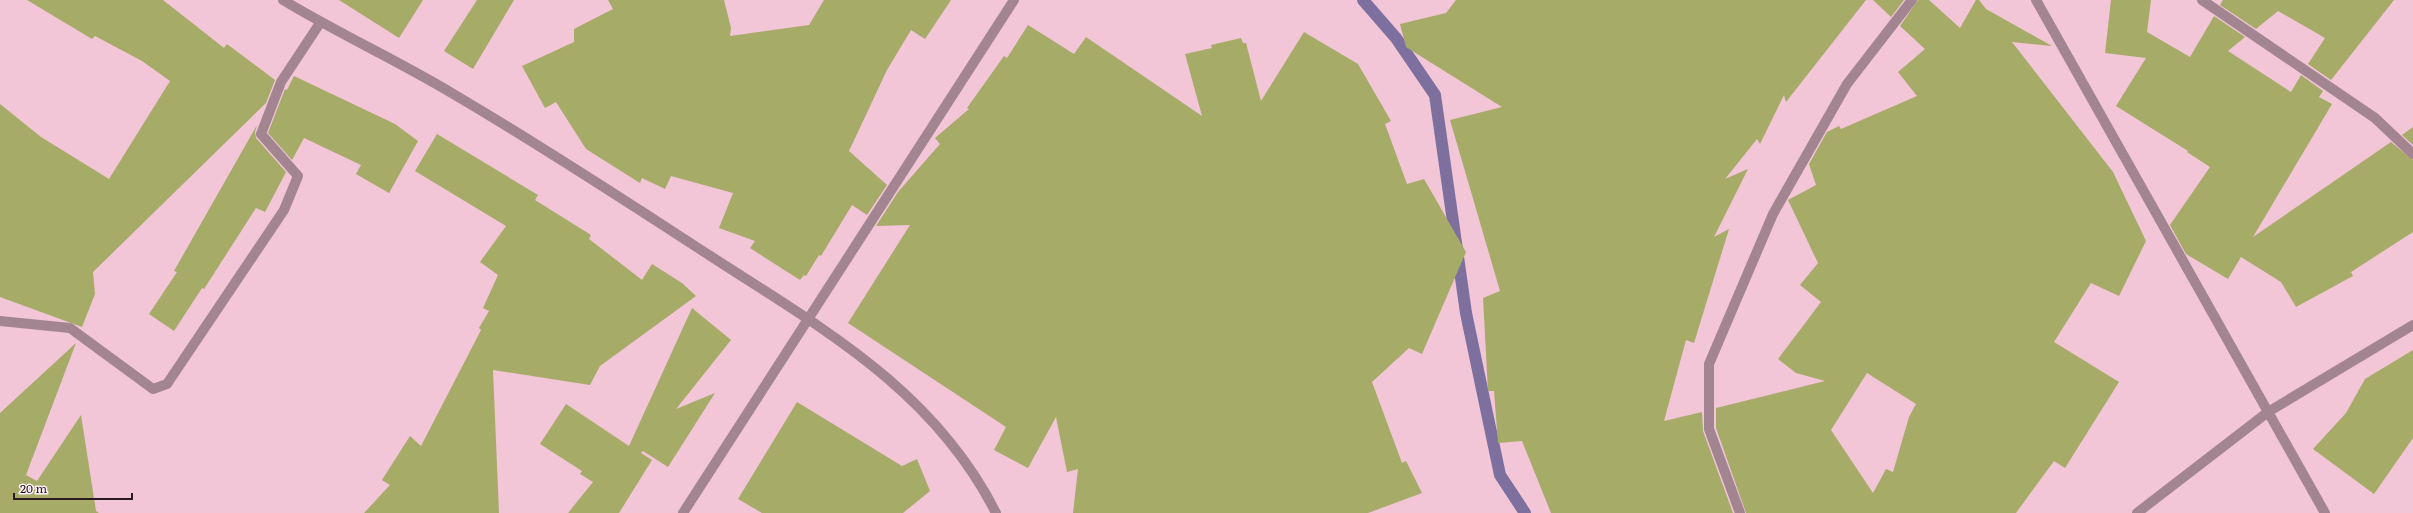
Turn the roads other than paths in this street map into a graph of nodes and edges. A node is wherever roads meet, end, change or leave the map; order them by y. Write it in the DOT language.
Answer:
graph roads {
  1 [pos="283,0"];
  2 [pos="1014,0"];
  3 [pos="1912,0"];
  4 [pos="2036,0"];
  5 [pos="2202,0"];
  6 [pos="320,23"];
  7 [pos="2413,154"];
  8 [pos="807,318"];
  9 [pos="0,322"];
  10 [pos="2413,325"];
  11 [pos="2268,412"];
  12 [pos="684,513"];
  13 [pos="996,513"];
  14 [pos="1740,513"];
  15 [pos="2137,513"];
  16 [pos="2325,513"];
  1 -- 6 [label="street"];
  2 -- 8 [label="street"];
  3 -- 14 [label="street"];
  4 -- 11 [label="street"];
  5 -- 7 [label="street"];
  6 -- 8 [label="street"];
  6 -- 9 [label="street"];
  8 -- 12 [label="street"];
  8 -- 13 [label="street"];
  10 -- 11 [label="street"];
  11 -- 15 [label="street"];
  11 -- 16 [label="street"];
}
